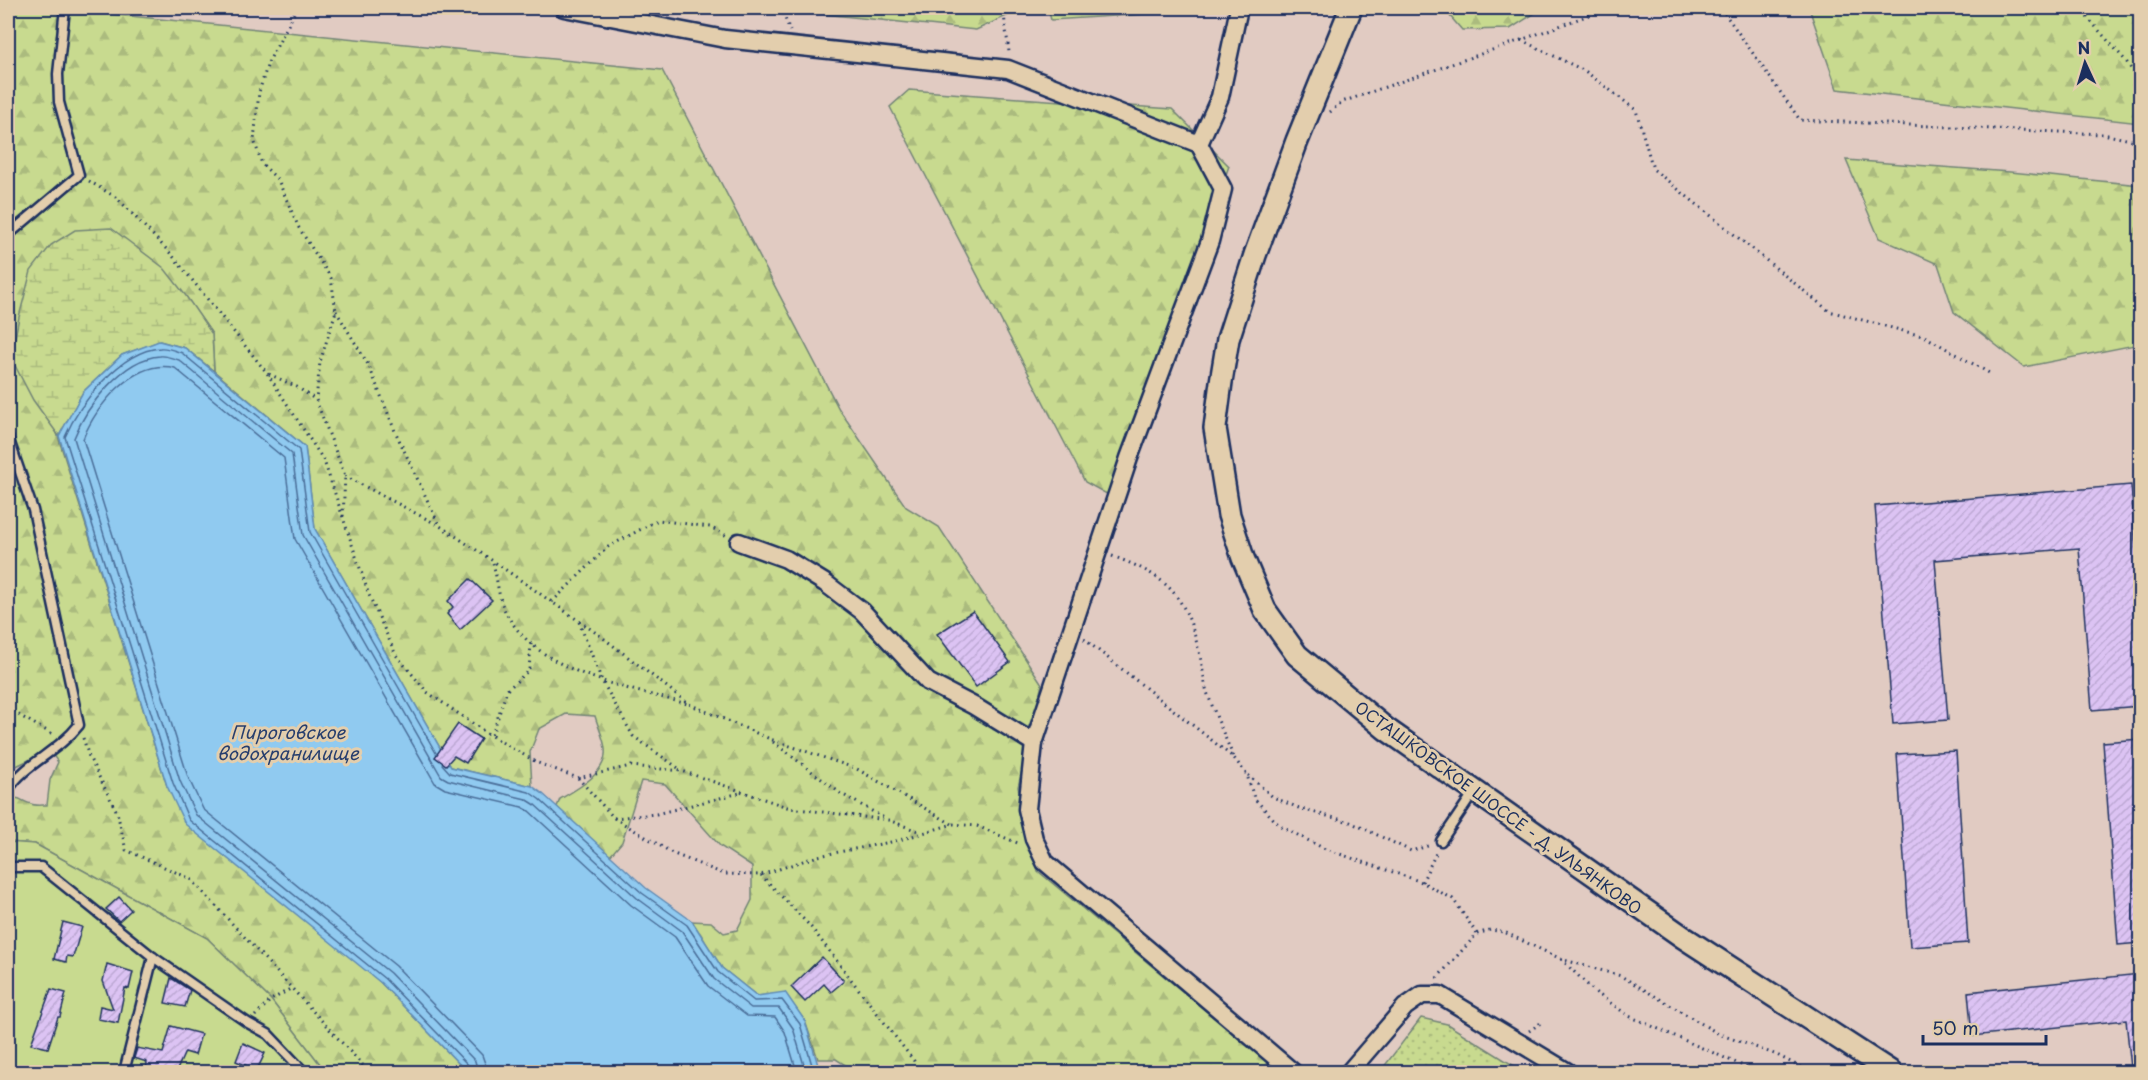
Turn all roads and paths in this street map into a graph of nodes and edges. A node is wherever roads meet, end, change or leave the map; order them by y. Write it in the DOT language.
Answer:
graph roads {
  1 [pos="65,8"];
  2 [pos="297,8"];
  3 [pos="564,8"];
  4 [pos="782,8"];
  5 [pos="1003,8"];
  6 [pos="1239,8"];
  7 [pos="1351,8"];
  8 [pos="1608,8"];
  9 [pos="1708,8"];
  10 [pos="2079,8"];
  11 [pos="1521,40"];
  12 [pos="795,47"];
  13 [pos="1008,69"];
  14 [pos="2140,83"];
  15 [pos="1327,115"];
  16 [pos="2140,142"];
  17 [pos="1199,144"];
  18 [pos="79,175"];
  19 [pos="8,235"];
  20 [pos="336,311"];
  21 [pos="267,373"];
  22 [pos="1990,374"];
  23 [pos="316,400"];
  24 [pos="8,437"];
  25 [pos="345,476"];
  26 [pos="343,519"];
  27 [pos="440,526"];
  28 [pos="739,542"];
  29 [pos="1098,550"];
  30 [pos="493,561"];
  31 [pos="552,602"];
  32 [pos="579,621"];
  33 [pos="1073,630"];
  34 [pos="531,644"];
  35 [pos="602,681"];
  36 [pos="689,704"];
  37 [pos="8,709"];
  38 [pos="79,725"];
  39 [pos="491,736"];
  40 [pos="770,739"];
  41 [pos="66,741"];
  42 [pos="1034,743"];
  43 [pos="1233,758"];
  44 [pos="682,771"];
  45 [pos="1247,775"];
  46 [pos="578,778"];
  47 [pos="8,790"];
  48 [pos="742,792"];
  49 [pos="1474,792"];
  50 [pos="614,818"];
  51 [pos="888,820"];
  52 [pos="953,824"];
  53 [pos="920,832"];
  54 [pos="1441,841"];
  55 [pos="1045,862"];
  56 [pos="8,867"];
  57 [pos="761,875"];
  58 [pos="1422,882"];
  59 [pos="1477,934"];
  60 [pos="153,957"];
  61 [pos="1561,959"];
  62 [pos="292,988"];
  63 [pos="1422,995"];
  64 [pos="248,1023"];
  65 [pos="124,1072"];
  66 [pos="304,1072"];
  67 [pos="369,1072"];
  68 [pos="919,1072"];
  69 [pos="1293,1072"];
  70 [pos="1349,1072"];
  71 [pos="1568,1072"];
  72 [pos="1757,1072"];
  73 [pos="1805,1072"];
  74 [pos="1891,1072"];
  1 -- 18 [label="lane"];
  2 -- 20 [label="path"];
  3 -- 12 [label="street"];
  4 -- 12 [label="path"];
  5 -- 13 [label="path"];
  6 -- 17 [label="street"];
  7 -- 49 [label="street, ОСТАШКОВСКОЕ ШОССЕ - Д. УЛЬЯНКОВО"];
  8 -- 11 [label="path"];
  9 -- 16 [label="path"];
  10 -- 14 [label="path"];
  11 -- 15 [label="path"];
  11 -- 22 [label="path"];
  12 -- 13 [label="street"];
  13 -- 17 [label="street"];
  17 -- 29 [label="street"];
  18 -- 19 [label="lane"];
  18 -- 21 [label="path"];
  20 -- 23 [label="path"];
  20 -- 27 [label="path"];
  21 -- 23 [label="path"];
  21 -- 26 [label="path"];
  23 -- 25 [label="path"];
  24 -- 38 [label="lane"];
  25 -- 26 [label="path"];
  25 -- 27 [label="path"];
  26 -- 39 [label="path"];
  27 -- 30 [label="path"];
  28 -- 31 [label="path"];
  28 -- 42 [label="street"];
  29 -- 33 [label="street"];
  29 -- 43 [label="path"];
  30 -- 31 [label="path"];
  30 -- 34 [label="path"];
  31 -- 32 [label="path"];
  32 -- 35 [label="path"];
  32 -- 36 [label="path"];
  33 -- 42 [label="street"];
  33 -- 43 [label="path"];
  34 -- 35 [label="path"];
  34 -- 39 [label="path"];
  35 -- 36 [label="path"];
  35 -- 44 [label="path"];
  36 -- 40 [label="path"];
  37 -- 41 [label="path"];
  38 -- 41 [label="lane"];
  38 -- 62 [label="path"];
  39 -- 46 [label="path"];
  40 -- 51 [label="path"];
  40 -- 52 [label="path"];
  41 -- 47 [label="lane"];
  42 -- 55 [label="street"];
  43 -- 45 [label="path"];
  44 -- 46 [label="path"];
  44 -- 48 [label="path"];
  45 -- 54 [label="path"];
  45 -- 58 [label="path"];
  46 -- 50 [label="path"];
  48 -- 50 [label="path"];
  48 -- 51 [label="path"];
  49 -- 54 [label="lane"];
  49 -- 74 [label="street, ОСТАШКОВСКОЕ ШОССЕ - Д. УЛЬЯНКОВО"];
  50 -- 57 [label="path"];
  51 -- 53 [label="path"];
  52 -- 53 [label="path"];
  52 -- 55 [label="path"];
  53 -- 57 [label="path"];
  54 -- 58 [label="path"];
  55 -- 69 [label="street"];
  56 -- 60 [label="lane"];
  57 -- 68 [label="path"];
  58 -- 59 [label="path"];
  59 -- 61 [label="path"];
  59 -- 63 [label="path"];
  60 -- 64 [label="lane"];
  60 -- 65 [label="lane"];
  61 -- 72 [label="path"];
  61 -- 73 [label="path"];
  62 -- 64 [label="path"];
  62 -- 67 [label="path"];
  63 -- 70 [label="street"];
  63 -- 71 [label="street"];
  64 -- 66 [label="lane"];
}
